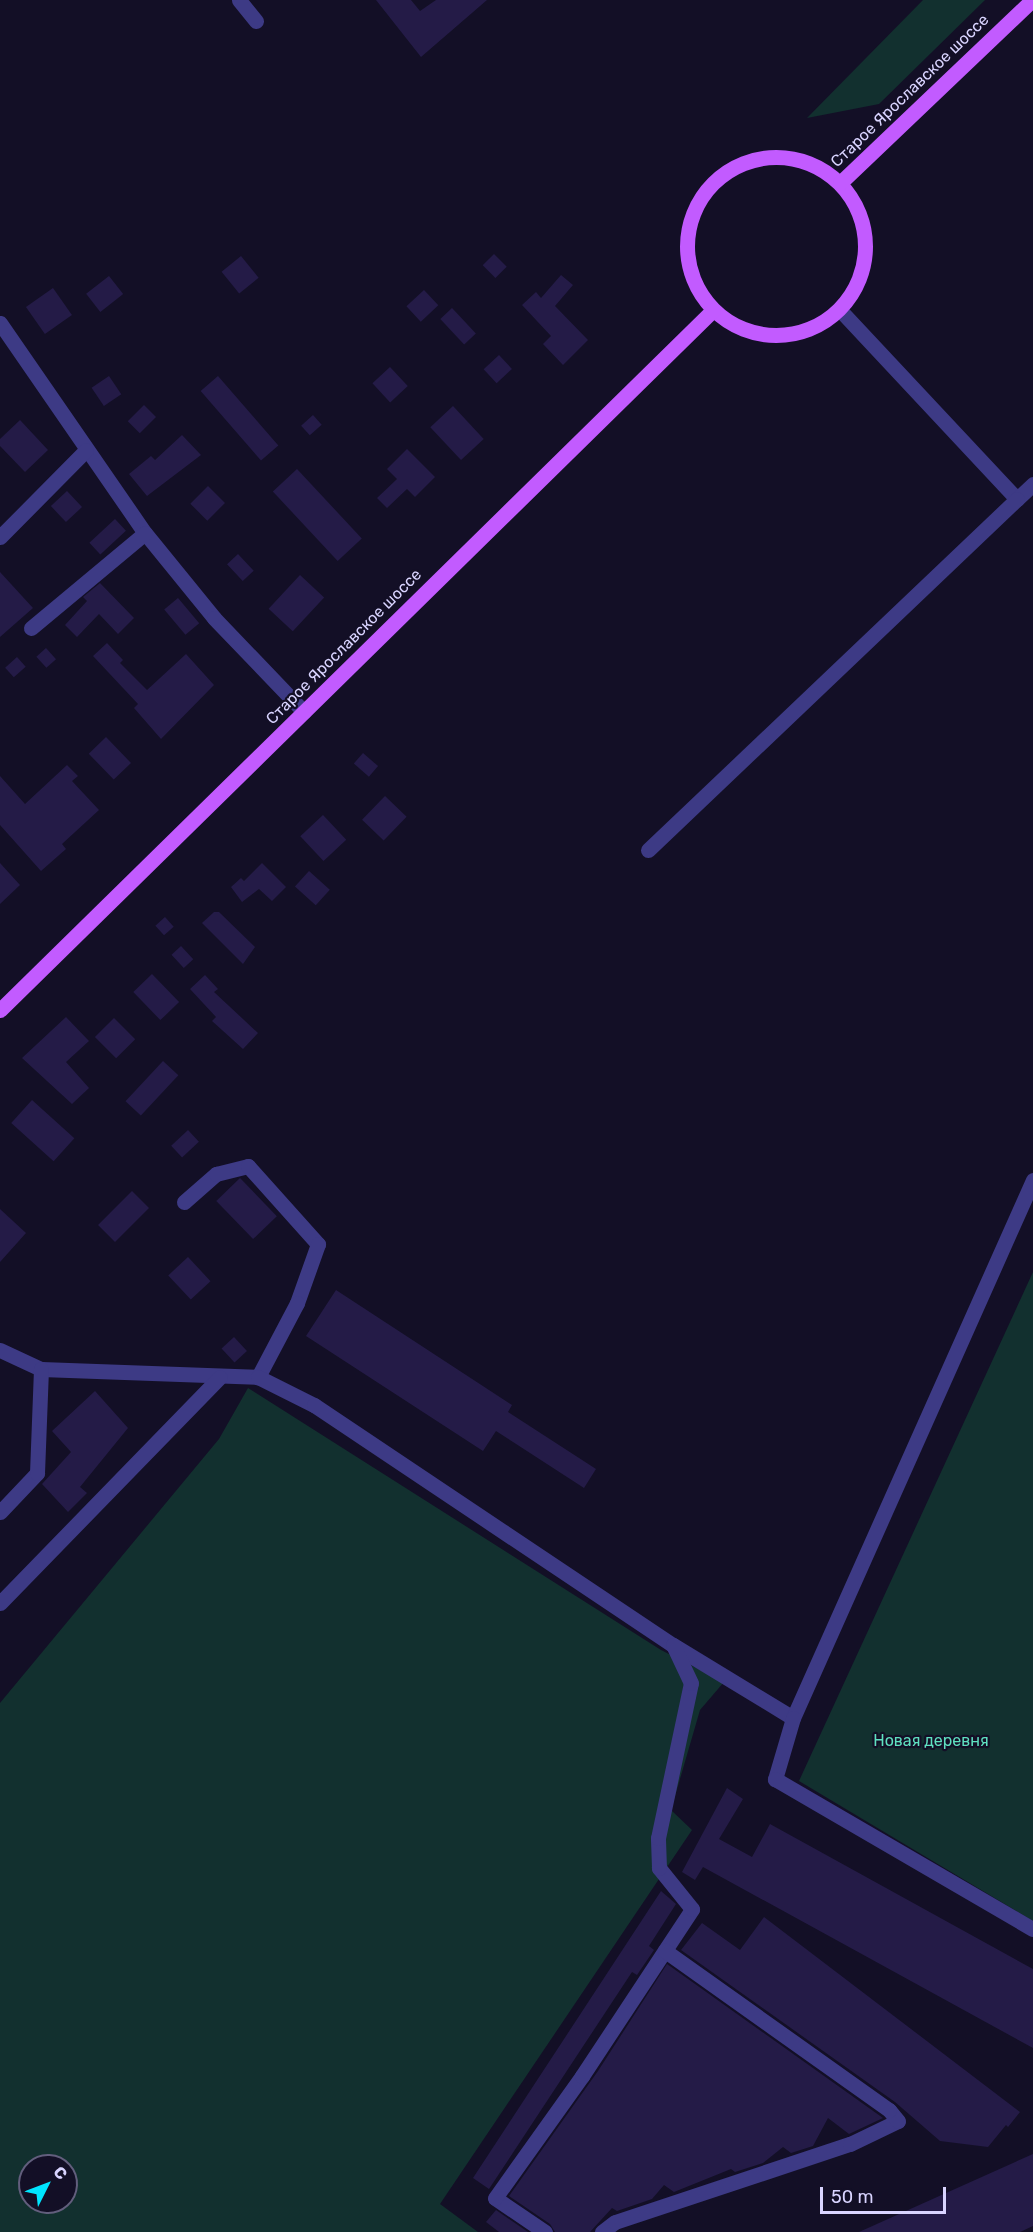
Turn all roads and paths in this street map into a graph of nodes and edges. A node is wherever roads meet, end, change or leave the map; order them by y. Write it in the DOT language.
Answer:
graph roads {
  1 [pos="239,0"];
  2 [pos="1032,0"];
  3 [pos="256,21"];
  4 [pos="840,183"];
  5 [pos="712,310"];
  6 [pos="840,310"];
  7 [pos="0,323"];
  8 [pos="86,450"];
  9 [pos="1033,484"];
  10 [pos="1017,499"];
  11 [pos="145,533"];
  12 [pos="0,537"];
  13 [pos="31,628"];
  14 [pos="304,712"];
  15 [pos="648,850"];
  16 [pos="0,1010"];
  17 [pos="1033,1180"];
  18 [pos="184,1202"];
  19 [pos="0,1350"];
  20 [pos="41,1369"];
  21 [pos="220,1377"];
  22 [pos="258,1377"];
  23 [pos="0,1512"];
  24 [pos="2,1596"];
  25 [pos="673,1645"];
  26 [pos="793,1718"];
  27 [pos="1033,1929"];
  28 [pos="664,1951"];
  29 [pos="545,2232"];
  30 [pos="602,2232"];
  1 -- 3 [label="lane"];
  2 -- 4 [label="main road, Старое Ярославское шоссе"];
  4 -- 5 [label="main road, Старое Ярославское шоссе"];
  4 -- 6 [label="main road, Старое Ярославское шоссе"];
  5 -- 6 [label="main road, Старое Ярославское шоссе"];
  5 -- 14 [label="main road, Старое Ярославское шоссе"];
  6 -- 10 [label="lane"];
  7 -- 8 [label="lane"];
  8 -- 11 [label="lane"];
  8 -- 12 [label="lane"];
  9 -- 10 [label="lane"];
  10 -- 15 [label="lane"];
  11 -- 13 [label="lane"];
  11 -- 14 [label="lane"];
  14 -- 16 [label="main road, Старое Ярославское шоссе"];
  17 -- 26 [label="lane"];
  18 -- 22 [label="lane"];
  19 -- 20 [label="lane"];
  20 -- 21 [label="lane"];
  20 -- 23 [label="lane"];
  21 -- 22 [label="lane"];
  21 -- 24 [label="lane"];
  22 -- 25 [label="lane"];
  25 -- 26 [label="lane"];
  25 -- 28 [label="lane"];
  26 -- 27 [label="lane"];
  28 -- 29 [label="lane"];
  28 -- 30 [label="lane"];
}
